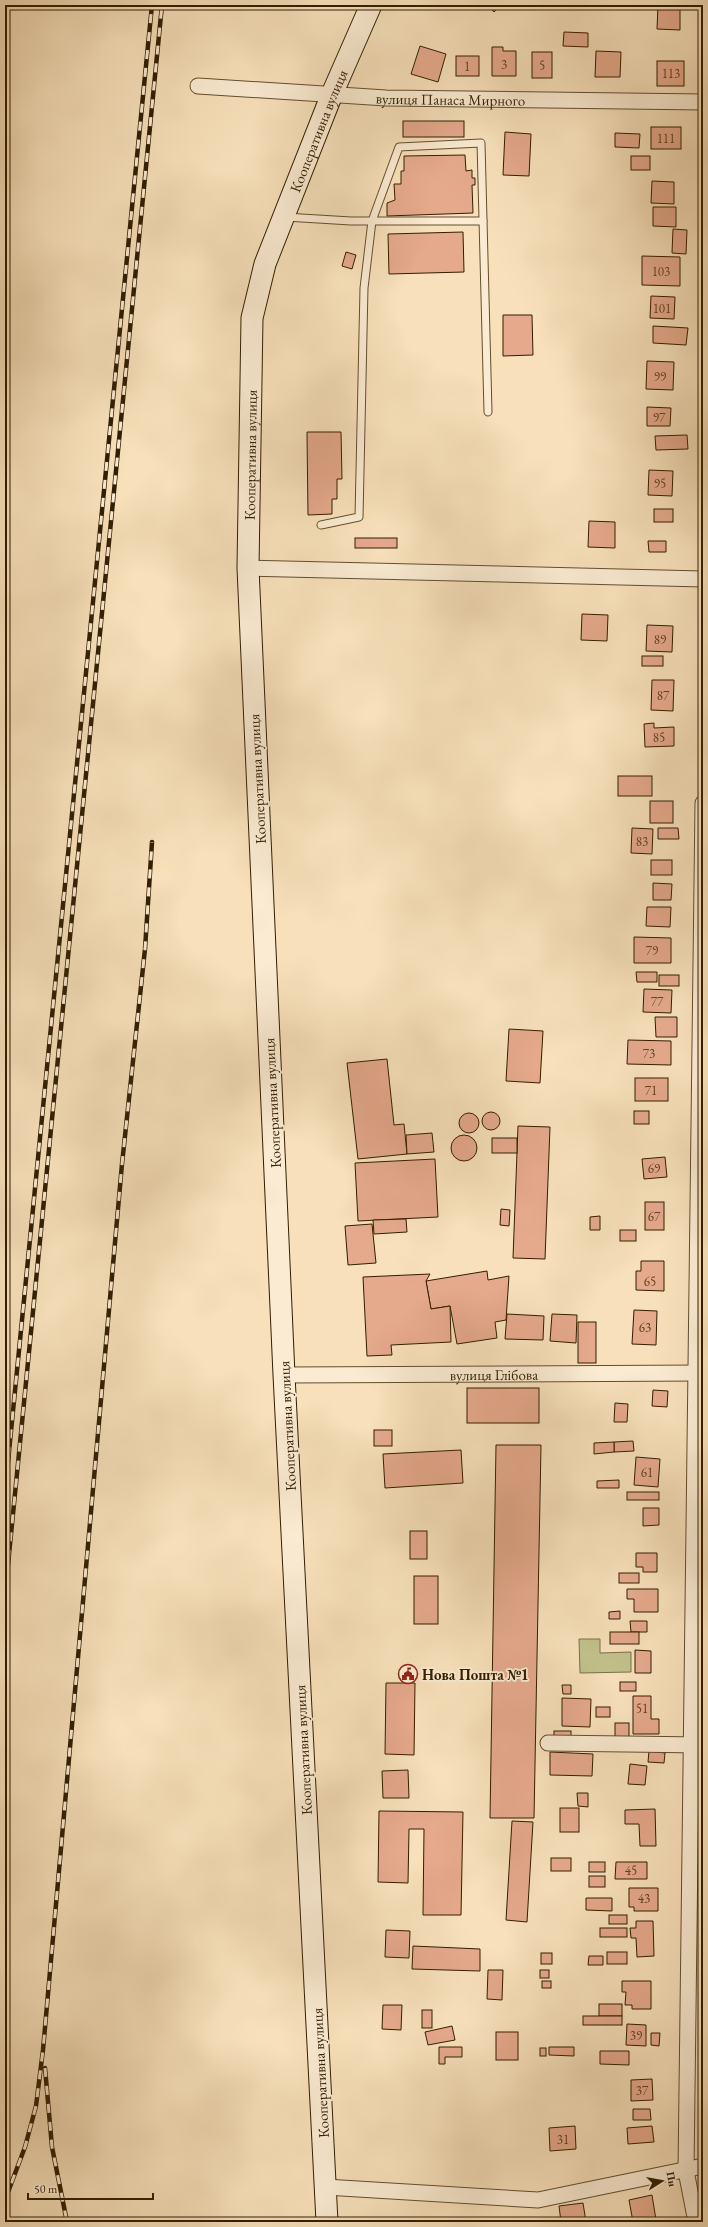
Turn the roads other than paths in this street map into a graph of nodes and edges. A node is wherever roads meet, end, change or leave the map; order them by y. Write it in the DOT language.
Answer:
graph roads {
  1 [pos="371,5"];
  2 [pos="198,86"];
  3 [pos="332,94"];
  4 [pos="703,102"];
  5 [pos="283,217"];
  6 [pos="372,221"];
  7 [pos="483,221"];
  8 [pos="488,412"];
  9 [pos="320,525"];
  10 [pos="248,568"];
  11 [pos="703,579"];
  12 [pos="703,803"];
  13 [pos="701,1058"];
  14 [pos="699,1373"];
  15 [pos="284,1375"];
  16 [pos="548,1743"];
  17 [pos="697,1745"];
  18 [pos="703,2166"];
  19 [pos="686,2169"];
  20 [pos="325,2187"];
  21 [pos="327,2222"];
  22 [pos="696,2222"];
  1 -- 3 [label="street, Кооперативна вулиця"];
  2 -- 3 [label="street, вулиця Панаса Мирного"];
  3 -- 4 [label="street, вулиця Панаса Мирного"];
  3 -- 5 [label="street, Кооперативна вулиця"];
  5 -- 6 [label="lane"];
  5 -- 10 [label="street, Кооперативна вулиця"];
  6 -- 7 [label="lane"];
  6 -- 7 [label="lane"];
  6 -- 9 [label="lane"];
  7 -- 8 [label="lane"];
  10 -- 11 [label="street"];
  10 -- 15 [label="street, Кооперативна вулиця"];
  12 -- 13 [label="street"];
  13 -- 14 [label="street"];
  14 -- 15 [label="street, вулиця Глібова"];
  14 -- 17 [label="street"];
  15 -- 20 [label="street, Кооперативна вулиця"];
  16 -- 17 [label="street"];
  17 -- 19 [label="street"];
  18 -- 19 [label="street"];
  19 -- 20 [label="street"];
  19 -- 22 [label="street"];
  20 -- 21 [label="street, Кооперативна вулиця"];
}
